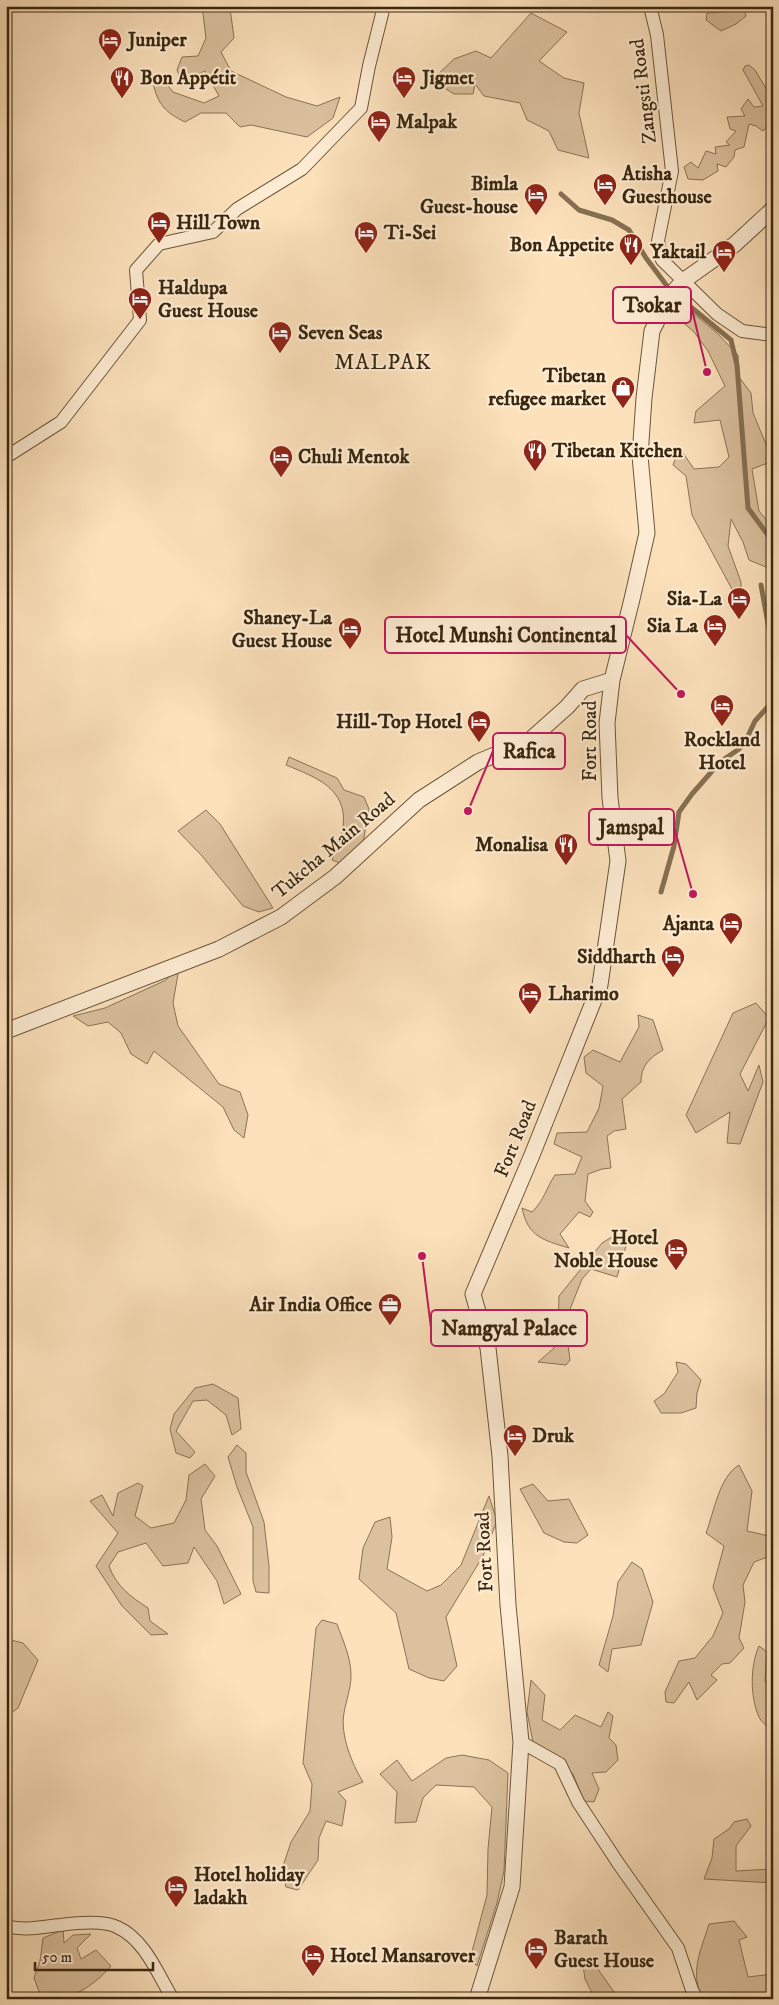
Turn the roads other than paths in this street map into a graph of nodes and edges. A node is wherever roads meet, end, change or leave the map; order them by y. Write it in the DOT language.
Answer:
graph roads {
  1 [pos="384,6"];
  2 [pos="650,6"];
  3 [pos="773,208"];
  4 [pos="676,289"];
  5 [pos="773,335"];
  6 [pos="6,457"];
  7 [pos="612,680"];
  8 [pos="6,1031"];
  9 [pos="521,1742"];
  10 [pos="6,1926"];
  11 [pos="175,1999"];
  12 [pos="478,1999"];
  13 [pos="697,1999"];
  1 -- 6 [label="street"];
  2 -- 4 [label="street, Zangsti Road"];
  3 -- 4 [label="street, Fort Road"];
  4 -- 5 [label="street, Zangsti Road"];
  4 -- 7 [label="street, Fort Road"];
  7 -- 8 [label="street, Tukcha Main Road"];
  7 -- 9 [label="street, Fort Road"];
  9 -- 12 [label="street, Fort Road"];
  9 -- 13 [label="street"];
  10 -- 11 [label="street"];
}
